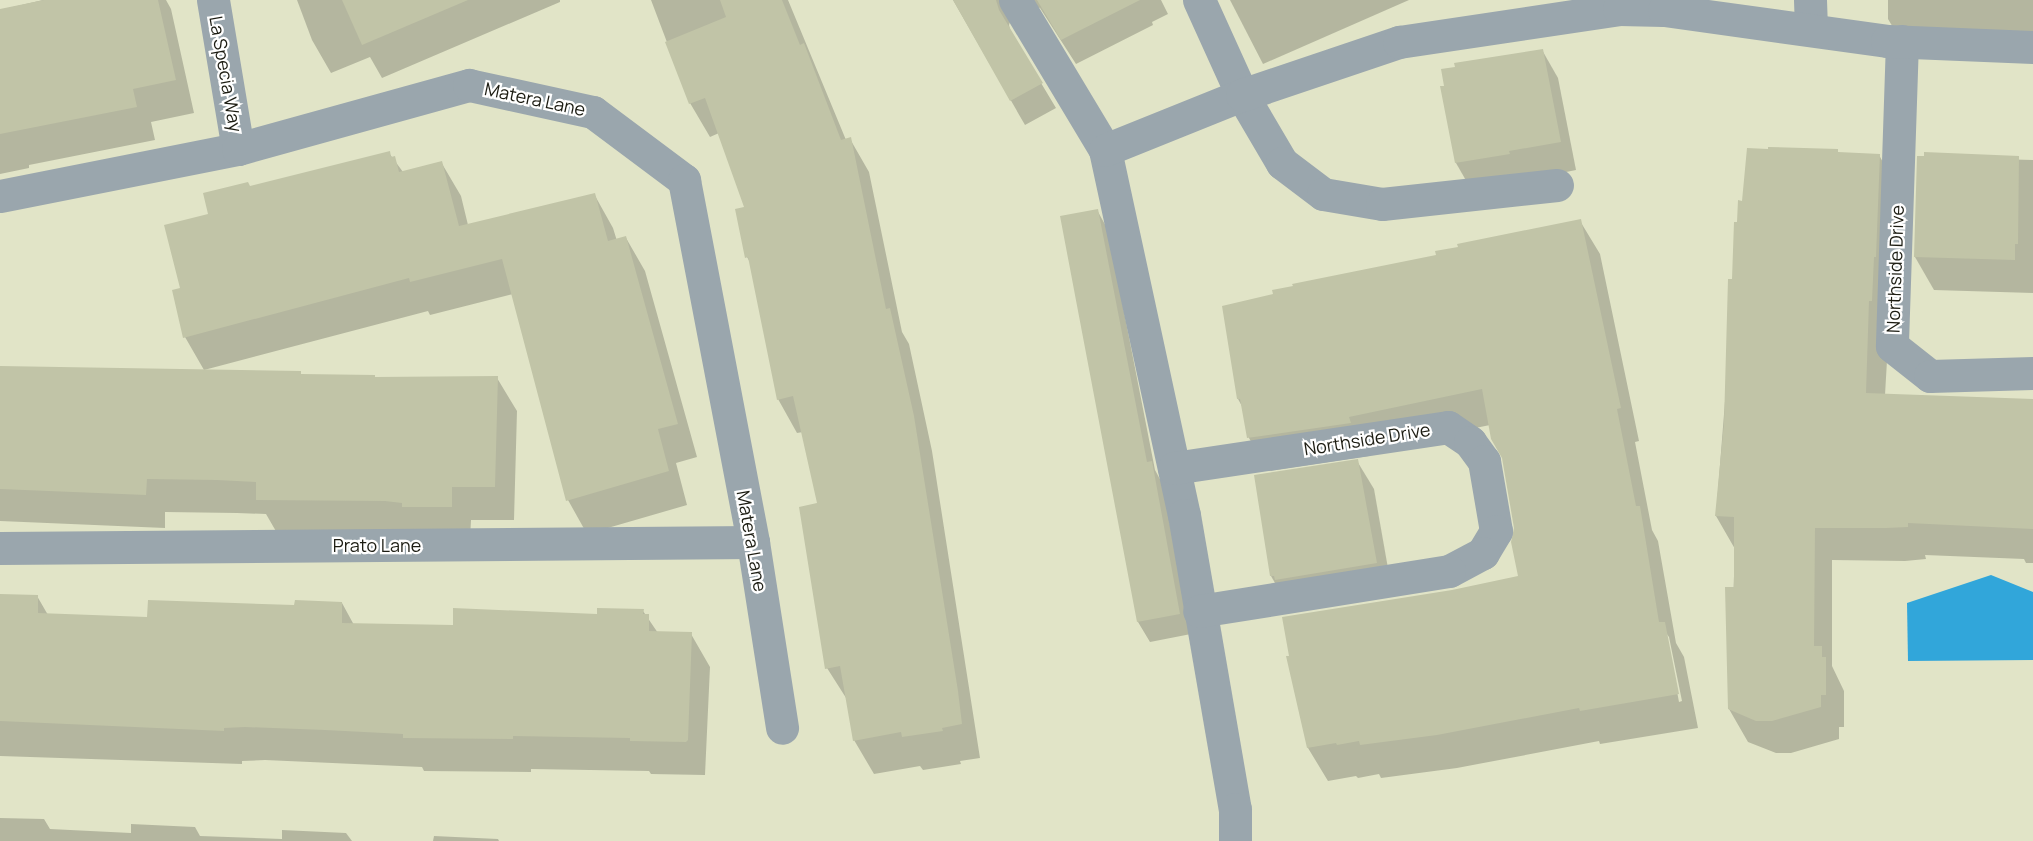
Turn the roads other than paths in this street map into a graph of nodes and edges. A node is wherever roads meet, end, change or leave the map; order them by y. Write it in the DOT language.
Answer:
graph roads {
  1 [pos="213,0"];
  2 [pos="1015,0"];
  3 [pos="1199,0"];
  4 [pos="1619,5"];
  5 [pos="1664,5"];
  6 [pos="1810,15"];
  7 [pos="1902,41"];
  8 [pos="2033,47"];
  9 [pos="1242,94"];
  10 [pos="238,149"];
  11 [pos="1105,150"];
  12 [pos="1557,185"];
  13 [pos="0,196"];
  14 [pos="2033,373"];
  15 [pos="1174,468"];
  16 [pos="753,542"];
  17 [pos="0,548"];
  18 [pos="1199,611"];
  19 [pos="782,728"];
  20 [pos="1235,841"];
  1 -- 10 [label="street, La Specia Way"];
  2 -- 11 [label="street"];
  3 -- 9 [label="street"];
  4 -- 5 [label="street"];
  4 -- 9 [label="street"];
  5 -- 6 [label="street"];
  6 -- 7 [label="street"];
  7 -- 8 [label="street"];
  7 -- 14 [label="street, Northside Drive"];
  9 -- 11 [label="street"];
  9 -- 12 [label="street"];
  10 -- 13 [label="street, Matera Lane"];
  10 -- 16 [label="street, Matera Lane"];
  11 -- 15 [label="street"];
  15 -- 18 [label="street"];
  15 -- 18 [label="street, Northside Drive"];
  16 -- 17 [label="street, Prato Lane"];
  16 -- 19 [label="street, Matera Lane"];
  18 -- 20 [label="street"];
}
